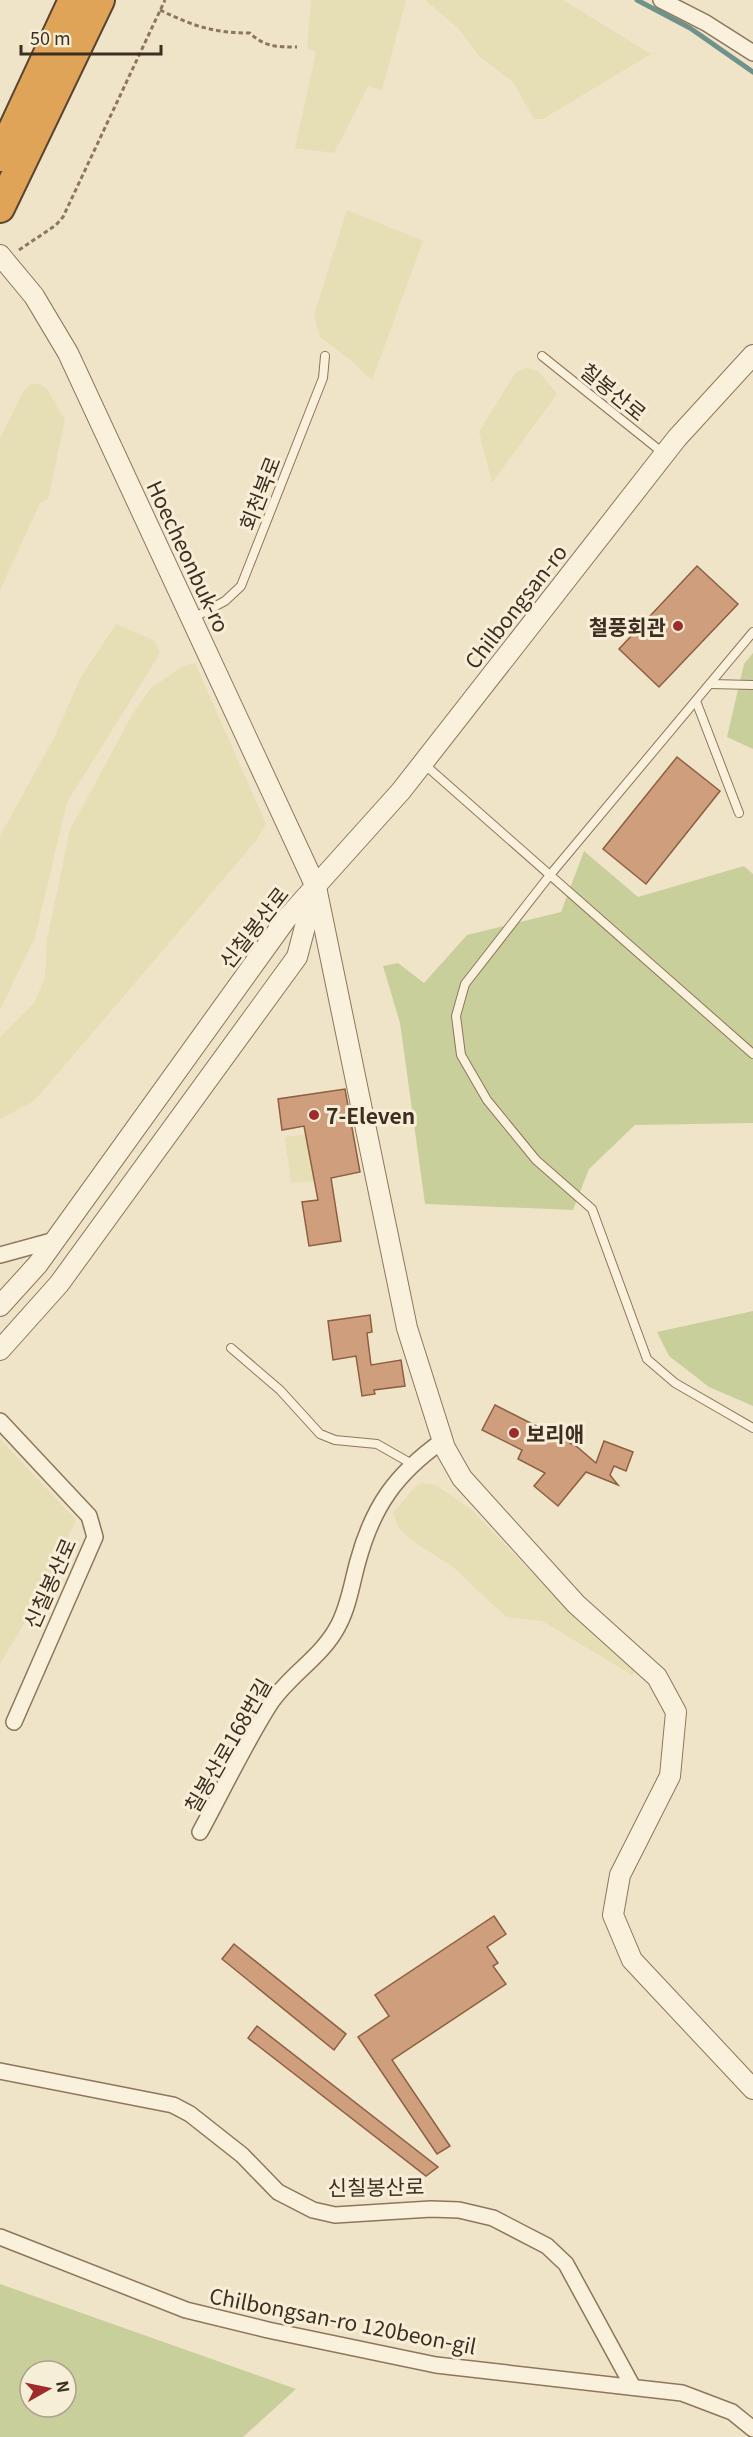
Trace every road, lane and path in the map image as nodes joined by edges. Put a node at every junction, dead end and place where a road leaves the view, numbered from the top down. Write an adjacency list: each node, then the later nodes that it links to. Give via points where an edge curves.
1 (73, 0): 8 (highway)
2 (100, 0): 9 (highway)
3 (165, 0): 5 (path)
4 (660, 0): 7 (street)
5 (160, 10): 6 (path, via 193,27 250,33 272,46); 10 (path, via 63,217)
6 (297, 47)
7 (753, 53)
8 (0, 157)
9 (3, 203)
10 (2, 257): 15 (street, Hoecheonbuk-ro, via 34,296 68,353)
11 (753, 355): 14 (street, Chilbongsan-ro)
12 (325, 356): 15 (lane, 회천북로, via 323,378 241,586 225,601)
13 (542, 356): 14 (lane, 칠봉산로)
14 (664, 454): 20 (street, Chilbongsan-ro)
15 (191, 618): 23 (street, Hoecheonbuk-ro)
16 (753, 632): 17 (lane)
17 (710, 684): 18 (lane); 19 (lane)
18 (753, 685)
19 (696, 701): 21 (lane); 22 (lane)
20 (423, 763): 22 (lane); 23 (street, Chilbongsan-ro)
21 (739, 813)
22 (550, 875): 24 (lane); 31 (lane, via 465,984 456,1016 460,1055 487,1100 536,1160 592,1209 647,1359 675,1383)
23 (316, 887): 25 (street, 신칠봉산로, via 287,918); 29 (street, 신칠봉산로, via 297,957 59,1284); 32 (street, Hoecheonbuk-ro, via 407,1328)
24 (753, 1054)
25 (56, 1240): 26 (street); 27 (street, 신칠봉산로)
26 (0, 1255)
27 (0, 1306)
28 (231, 1348): 33 (lane, via 280,1390 320,1434 335,1440 368,1441)
29 (0, 1350)
30 (0, 1421): 34 (street, 신칠봉산로, via 89,1516 95,1537)
31 (753, 1428)
32 (442, 1441): 33 (street, 칠봉산로168번길); 37 (street, Hoecheonbuk-ro, via 462,1478 576,1604 657,1677 676,1712 670,1776 620,1875 613,1915 632,1960)
33 (412, 1464): 35 (street, 칠봉산로168번길, via 392,1486 376,1513 362,1545 338,1626 270,1704)
34 (14, 1722)
35 (200, 1832)
36 (0, 2071): 39 (street, 신칠봉산로, via 173,2105 242,2155 278,2192 313,2210 335,2215 449,2210 502,2222 547,2246 566,2264)
37 (753, 2089)
38 (0, 2237): 39 (street, Chilbongsan-ro 120beon-gil, via 186,2310 268,2330 436,2365)
39 (633, 2387): 40 (street, Chilbongsan-ro 120beon-gil, via 682,2393 732,2412)
40 (753, 2429)

